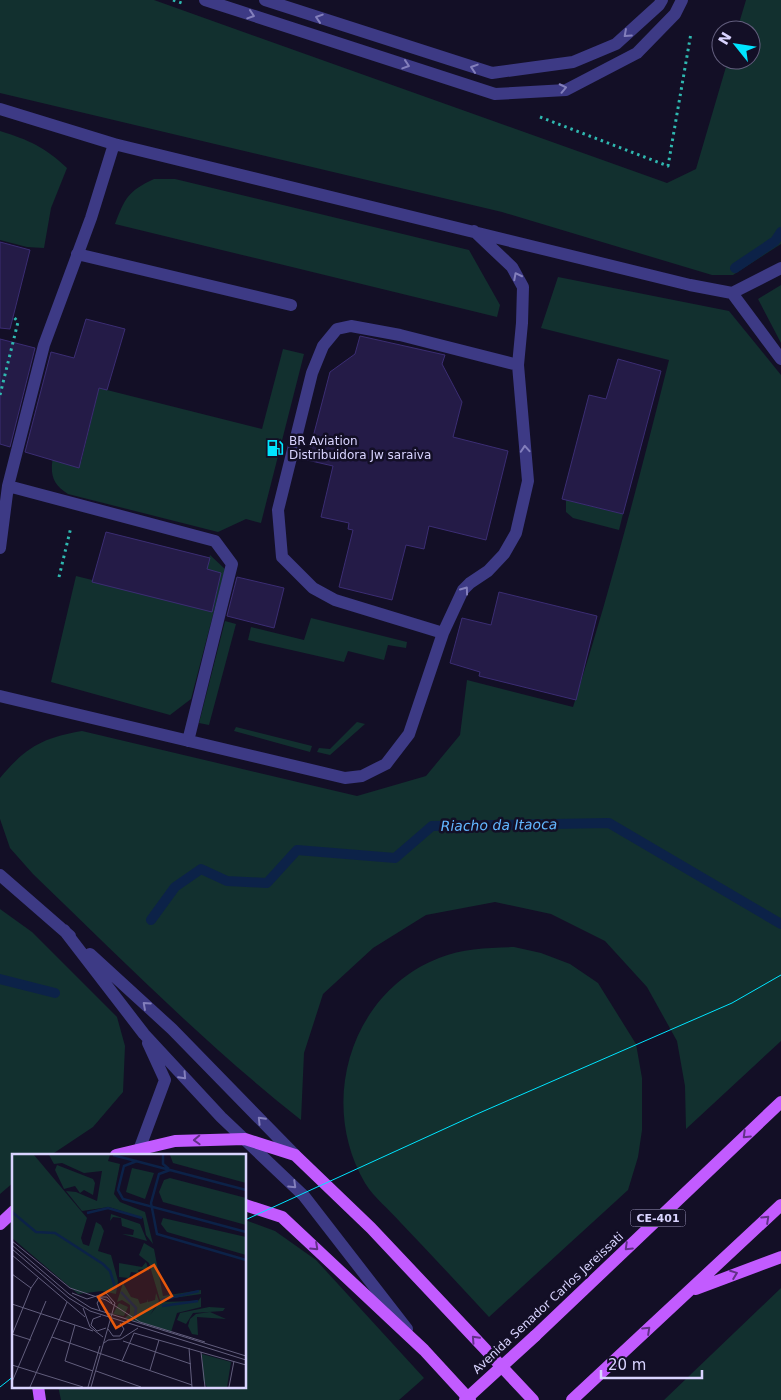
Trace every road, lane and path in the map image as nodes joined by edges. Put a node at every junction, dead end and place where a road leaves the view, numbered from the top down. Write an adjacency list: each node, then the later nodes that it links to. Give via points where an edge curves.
1 (205, 0): 4 (lane, one-way to 4, via 496,94 566,90 574,86 637,53 676,14)
2 (265, 0): 3 (lane, one-way to 2, via 616,44 573,62 492,73)
3 (662, 0)
4 (682, 0)
5 (692, 24): 7 (path, via 668,166)
6 (0, 109): 8 (lane)
7 (539, 117)
8 (114, 144): 9 (lane); 10 (lane)
9 (474, 231): 12 (lane); 16 (lane, one-way to 9, via 522,287 512,268)
10 (77, 254): 13 (lane); 18 (lane, via 44,345)
11 (781, 268): 12 (lane)
12 (732, 293): 15 (lane)
13 (291, 305)
14 (13, 316): 17 (path, via 18,322)
15 (781, 360)
16 (518, 365): 22 (lane, one-way to 16, via 463,590 504,554 516,533 528,481); 22 (lane, via 351,326 337,329 323,346 312,373 278,510 282,557 314,588 335,600)
17 (0, 395)
18 (8, 486): 20 (lane); 24 (lane, via 215,541 232,564)
19 (73, 519): 21 (path)
20 (0, 548)
21 (59, 578)
22 (443, 633): 24 (lane, via 409,734 386,764 362,776 345,778)
23 (0, 696): 24 (lane)
24 (188, 740)
25 (0, 875): 26 (lane)
26 (64, 930): 27 (lane); 32 (lane, one-way to 26, via 172,1029)
27 (144, 1034): 29 (lane, one-way to 29, via 221,1118); 30 (lane, via 165,1080)
28 (781, 1102): 40 (main road, Avenida Senador Carlos Jereissati / CE-401, one-way to 40, bridge)
29 (245, 1139): 30 (main road, one-way to 30, via 175,1141); 32 (main road); 39 (lane, one-way to 39, via 304,1196)
30 (139, 1150): 31 (main road)
31 (121, 1154)
32 (295, 1155): 42 (main road, one-way to 32, via 370,1228)
33 (246, 1205): 39 (main road, one-way to 39, via 282,1217)
34 (781, 1205): 38 (main road, one-way to 34)
35 (12, 1213): 36 (main road)
36 (0, 1224)
37 (781, 1257): 38 (main road, one-way to 37)
38 (688, 1292): 43 (main road, one-way to 38)
39 (424, 1350): 41 (main road)
40 (465, 1400)
41 (470, 1400)
42 (533, 1400)
43 (572, 1400)

